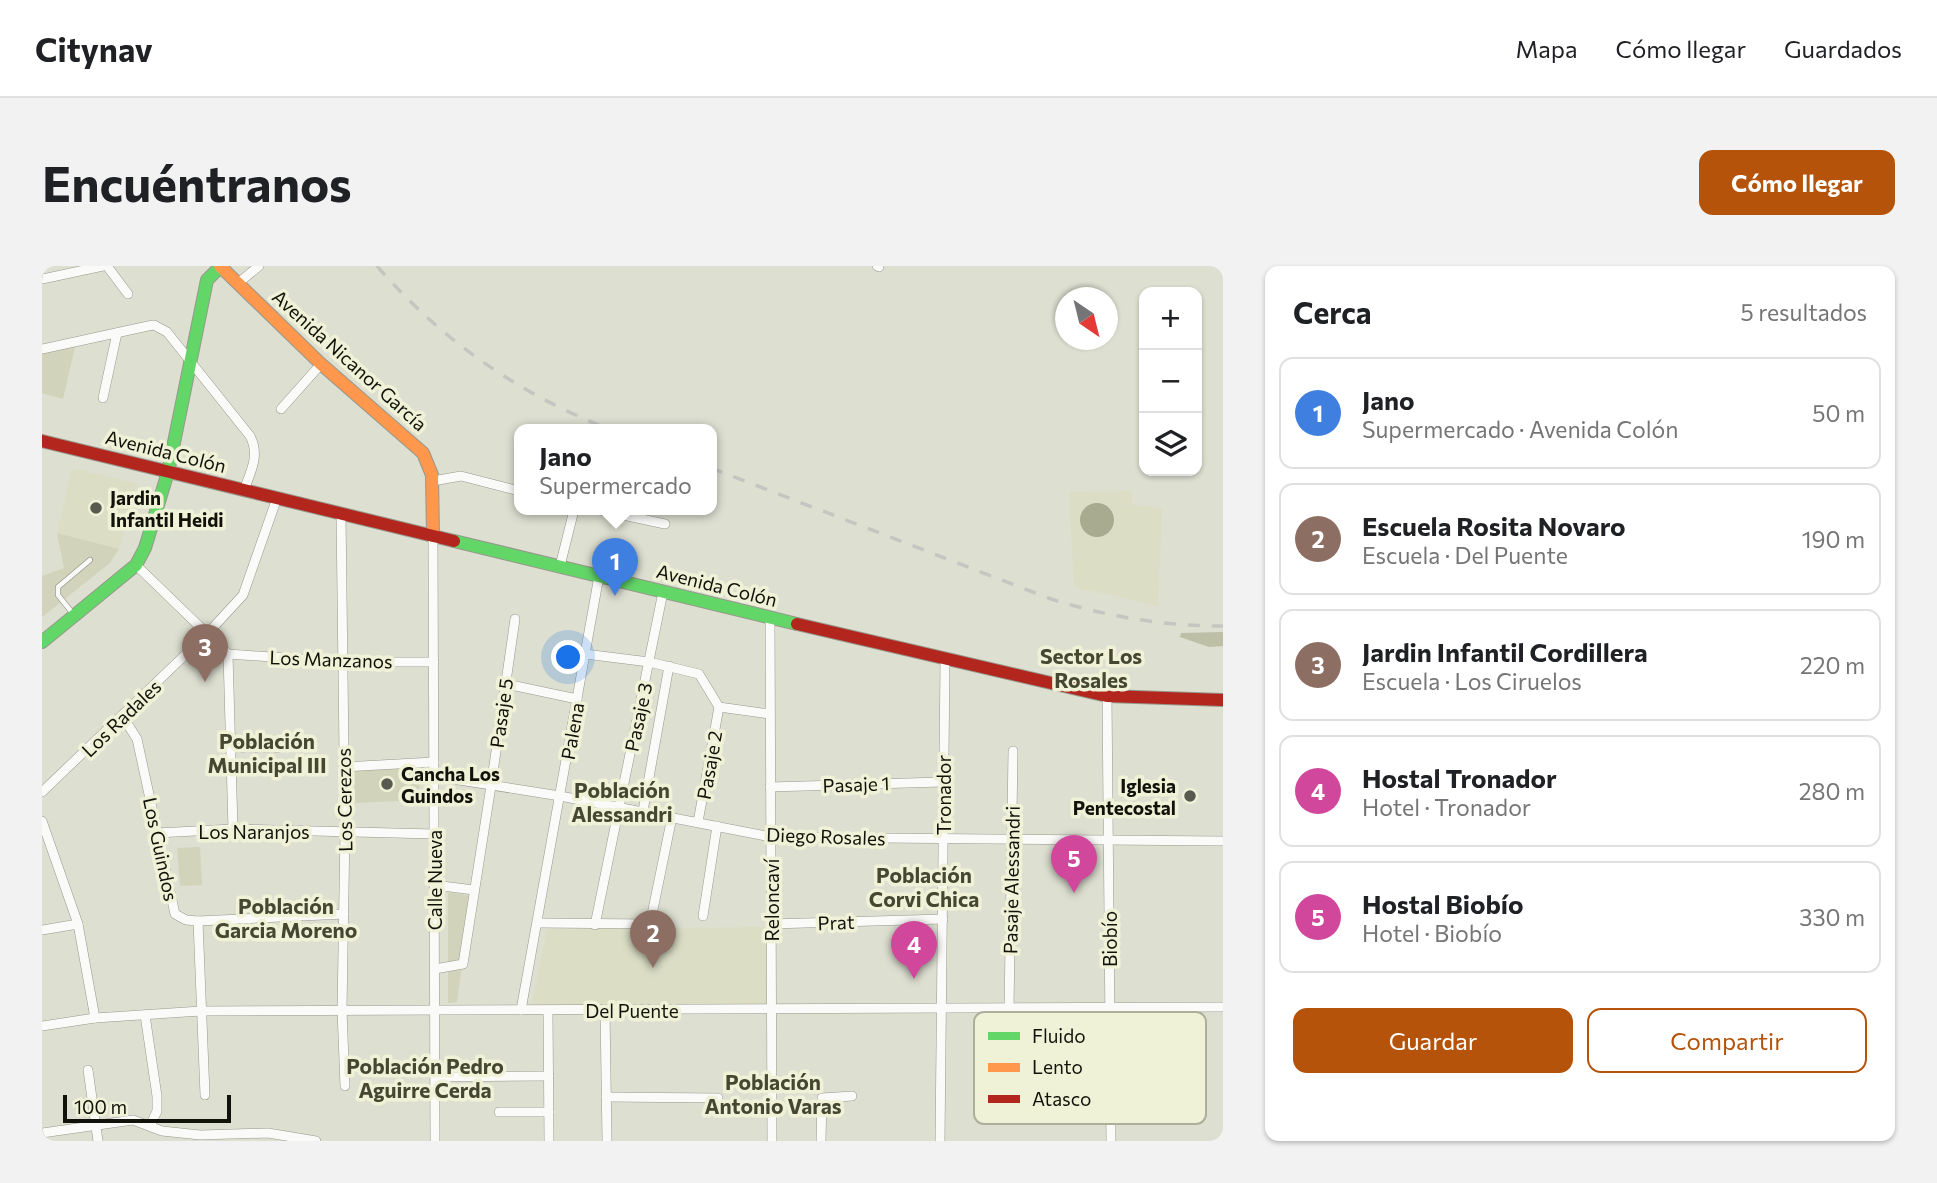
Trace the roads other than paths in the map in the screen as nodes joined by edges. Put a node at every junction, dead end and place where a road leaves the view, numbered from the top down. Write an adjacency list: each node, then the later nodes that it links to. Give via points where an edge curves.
1 (105, 266): 4 (street); 6 (street)
2 (220, 266): 5 (main road, Avenida Nicanor García); 9 (main road, via 207,281)
3 (259, 266): 5 (street)
4 (42, 279)
5 (237, 285): 10 (main road, Avenida Nicanor García)
6 (128, 294)
7 (117, 333): 8 (street); 9 (street, via 160,328); 11 (street)
8 (42, 349)
9 (189, 360): 14 (main road); 16 (street, via 254,444 256,455)
10 (321, 364): 12 (street); 15 (main road, Avenida Nicanor García, via 419,448)
11 (103, 398)
12 (281, 409)
13 (42, 441): 14 (main road, Avenida Colón)
14 (168, 472): 16 (main road, Avenida Colón); 25 (main road)
15 (433, 481): 17 (street, via 461,476); 23 (main road, Avenida Nicanor García)
16 (244, 490): 18 (main road, Avenida Colón)
17 (514, 490)
18 (277, 498): 19 (main road, Avenida Colón); 32 (street, Los Radales, via 243,595)
19 (341, 514): 23 (main road, Avenida Colón); 37 (street, Los Cerezos)
20 (573, 515): 26 (street)
21 (623, 515): 22 (street)
22 (665, 524)
23 (433, 536): 26 (main road, Avenida Colón); 38 (street, Calle Nueva)
24 (90, 560): 29 (lane, via 58,587 58,595)
25 (136, 565): 29 (main road); 32 (street)
26 (559, 566): 27 (main road, Avenida Colón)
27 (600, 576): 28 (main road, Avenida Colón); 35 (street, Palena)
28 (663, 592): 30 (main road, Avenida Colón); 39 (street, Pasaje 3)
29 (75, 615): 33 (main road)
30 (770, 617): 36 (main road, Avenida Colón); 46 (street, Reloncaví)
31 (515, 619): 41 (street, Pasaje 5)
32 (208, 633): 34 (street); 47 (street, Los Radales)
33 (42, 642)
34 (228, 654): 37 (street, Los Manzanos); 48 (street)
35 (585, 654): 39 (street); 43 (street, Palena)
36 (945, 660): 42 (main road, Avenida Colón); 54 (street, Tronador)
37 (343, 662): 38 (street, Los Manzanos); 52 (street, Los Cerezos)
38 (433, 662): 51 (street, Calle Nueva)
39 (649, 662): 40 (street); 59 (street, Pasaje 3)
40 (669, 666): 45 (street, via 699,674); 60 (street)
41 (506, 684): 43 (street); 55 (street, Pasaje 5)
42 (1107, 696): 44 (main road, Avenida Colón); 72 (street, Biobío)
43 (577, 699): 58 (street, Palena)
44 (1223, 700)
45 (719, 707): 46 (street); 63 (street, Pasaje 2)
46 (770, 714): 56 (street, Reloncaví)
47 (123, 717): 57 (street, Los Radales); 67 (street, Los Guindos, via 137,739)
48 (231, 748): 49 (street); 65 (street)
49 (278, 748)
50 (1013, 751): 71 (street, Pasaje Alessandri)
51 (434, 762): 52 (street); 53 (street, Calle Nueva)
52 (343, 766): 66 (street, Los Cerezos)
53 (434, 776): 55 (street, Diego Rosales); 68 (street, Calle Nueva)
54 (942, 782): 56 (street, Pasaje 1); 70 (street, Tronador)
55 (491, 786): 58 (street, Diego Rosales); 75 (street, Pasaje 5)
56 (770, 787): 69 (street, Reloncaví)
57 (42, 792)
58 (560, 796): 59 (street, Diego Rosales); 80 (street, Palena)
59 (619, 807): 60 (street, Diego Rosales); 83 (street, Pasaje 3)
60 (643, 811): 61 (street, Diego Rosales)
61 (672, 817): 63 (street, Diego Rosales); 83 (street, via 650,924)
62 (42, 821): 81 (street)
63 (698, 822): 64 (street, Diego Rosales)
64 (717, 826): 69 (street, Diego Rosales); 77 (street)
65 (233, 829): 66 (street, Los Naranjos); 67 (street, Los Naranjos)
66 (345, 831): 68 (street, Los Naranjos); 76 (street, Los Cerezos)
67 (157, 833): 79 (street, Los Guindos, via 175,914)
68 (434, 834): 74 (street, Calle Nueva)
69 (771, 838): 70 (street, Diego Rosales); 82 (street, Reloncaví)
70 (943, 839): 71 (street, Diego Rosales); 78 (street, Tronador)
71 (1012, 839): 72 (street, Diego Rosales); 90 (street, Pasaje Alessandri)
72 (1108, 840): 73 (street, Diego Rosales); 87 (street, Biobío)
73 (1223, 841)
74 (434, 885): 75 (street); 85 (street, Calle Nueva)
75 (474, 890): 85 (street, Pasaje 5, via 463,964)
76 (344, 914): 79 (street); 91 (street, Los Cerezos)
77 (703, 916)
78 (943, 919): 82 (street, Prat); 89 (street, Tronador)
79 (198, 921): 96 (street, Los Guindos)
80 (538, 923): 83 (street); 93 (street, Palena)
81 (78, 924): 84 (street); 99 (street)
82 (771, 924): 88 (street, Reloncaví)
83 (595, 925)
84 (42, 930)
85 (435, 969): 92 (street, Calle Nueva)
86 (1223, 1007): 87 (street, Del Puente)
87 (1110, 1008): 90 (street, Del Puente); 97 (street, Biobío)
88 (772, 1009): 89 (street, Del Puente); 95 (street, Del Puente); 119 (street, Reloncaví)
89 (942, 1009): 90 (street, Del Puente); 121 (street, Tronador)
90 (1009, 1009)
91 (342, 1010): 92 (street, Del Puente); 96 (street, Del Puente); 104 (street, Los Cerezos)
92 (435, 1010): 93 (street, Del Puente); 103 (street, Calle Nueva)
93 (521, 1010): 94 (street, Del Puente)
94 (548, 1010): 95 (street, Del Puente); 102 (street)
95 (605, 1010): 107 (street)
96 (201, 1011): 98 (street, Del Puente); 105 (street, Los Guindos)
97 (1110, 1012)
98 (145, 1015): 99 (street, Del Puente); 112 (street, via 157,1096)
99 (95, 1018): 100 (street, Del Puente)
100 (42, 1026)
101 (88, 1070): 111 (street)
102 (549, 1076): 103 (street); 110 (street)
103 (435, 1077): 116 (street, Calle Nueva)
104 (345, 1086)
105 (205, 1095)
106 (852, 1096): 120 (street, via 822,1098)
107 (606, 1097): 108 (street); 118 (street)
108 (718, 1098)
109 (499, 1112): 110 (street)
110 (549, 1112): 117 (street)
111 (96, 1126): 112 (street, via 133,1120); 113 (street); 114 (street)
112 (150, 1126): 115 (street, via 200,1135 268,1133)
113 (42, 1133)
114 (98, 1141)
115 (316, 1141)
116 (435, 1141)
117 (550, 1141)
118 (607, 1141)
119 (772, 1141)
120 (821, 1141)
121 (940, 1141)

